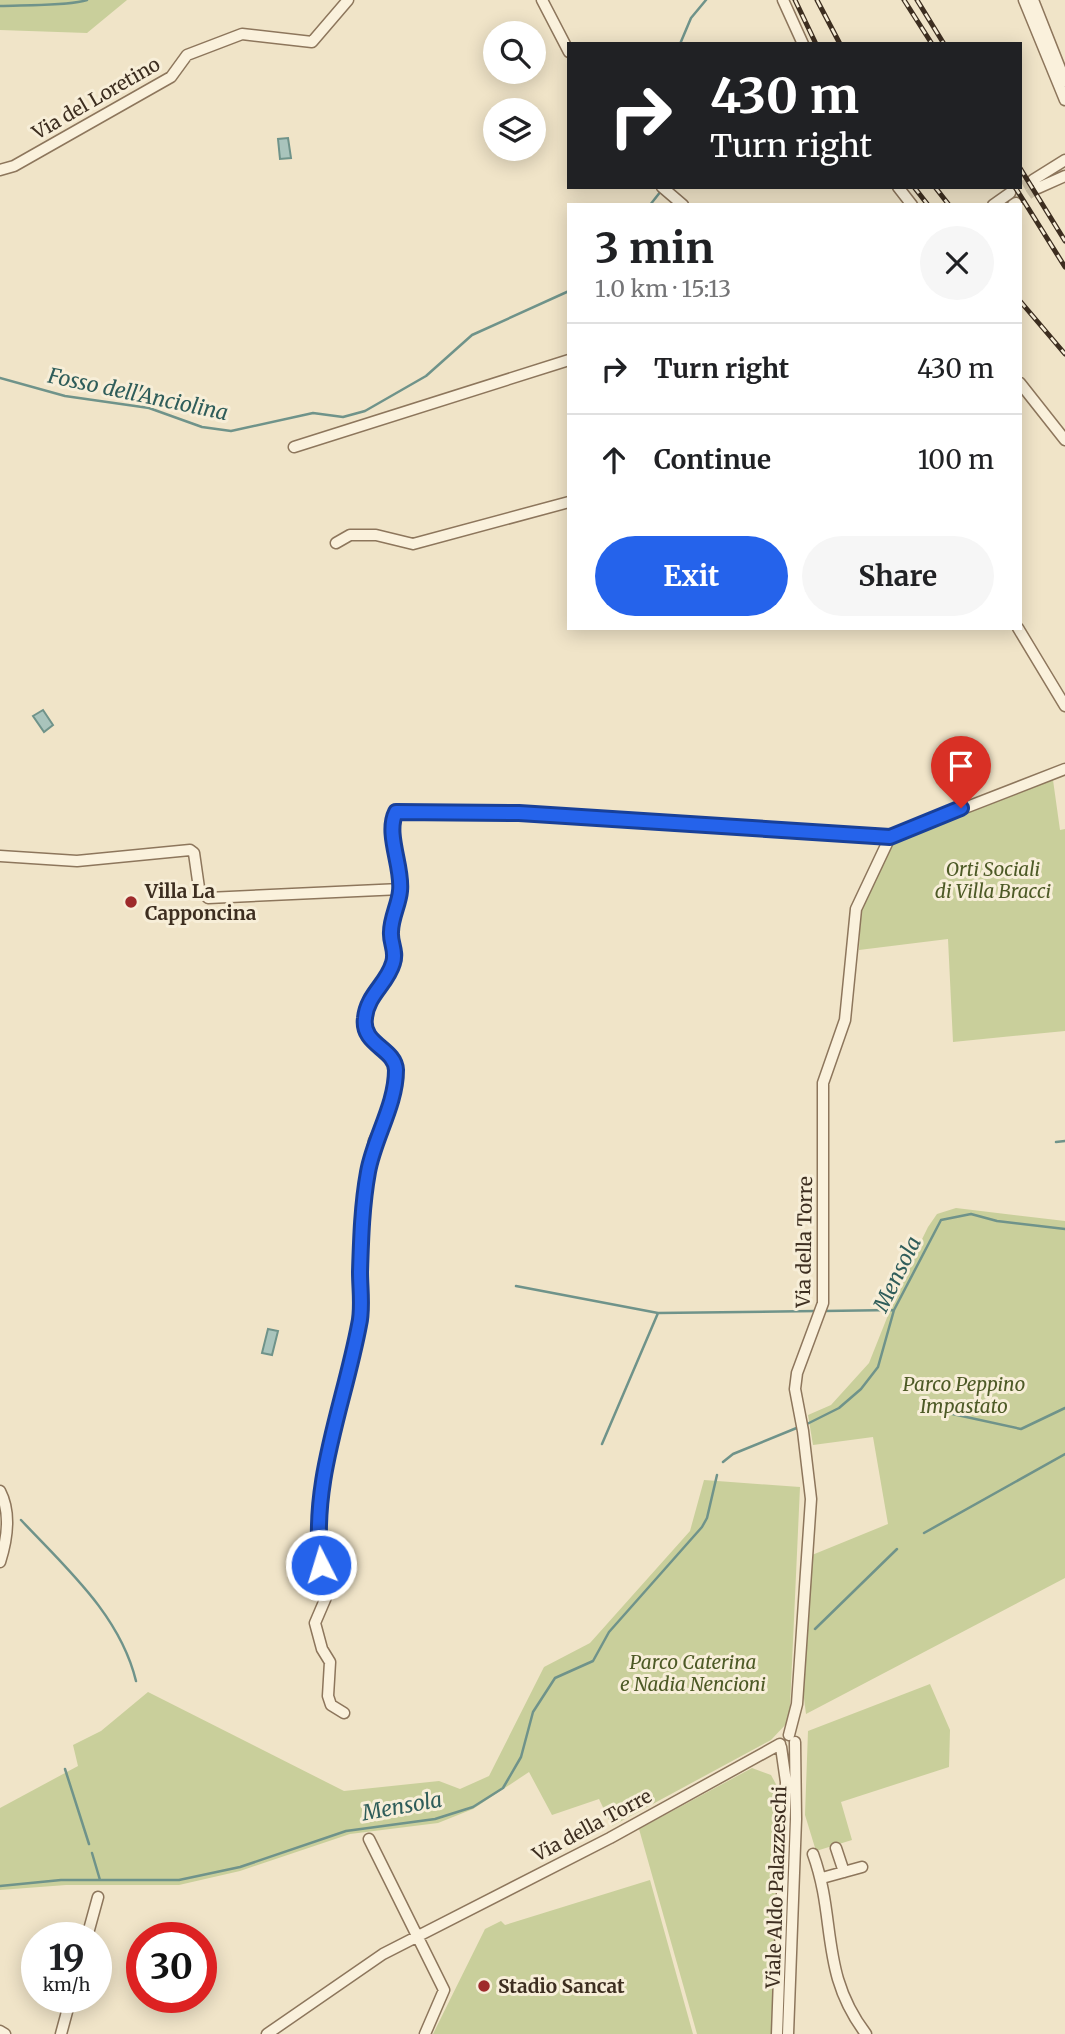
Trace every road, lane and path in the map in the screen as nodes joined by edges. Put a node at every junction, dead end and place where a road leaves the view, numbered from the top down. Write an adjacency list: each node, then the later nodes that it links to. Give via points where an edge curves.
1 (348, 0): 11 (street, Via del Loretino, via 313,42 242,34 187,55 172,77)
2 (541, 0): 7 (street)
3 (783, 0): 6 (street)
4 (1024, 0): 9 (street)
5 (1033, 0): 8 (street)
6 (802, 42)
7 (567, 48)
8 (1065, 81)
9 (1065, 100)
10 (1065, 160): 12 (street, via 1036,184)
11 (0, 170)
12 (1065, 176)
13 (664, 189): 15 (street)
14 (900, 189): 16 (street)
15 (681, 203)
16 (910, 203)
17 (567, 361): 20 (street)
18 (1022, 386): 19 (street)
19 (1065, 440)
20 (294, 447)
21 (567, 503): 22 (street, via 413,544 376,535 350,535)
22 (336, 543)
23 (1019, 630): 24 (street)
24 (1065, 706)
25 (1065, 769): 26 (street)
26 (890, 837): 28 (street, via 519,813 396,812); 32 (street, Via della Torre, via 856,909 845,1020 823,1083 823,1303 796,1381 811,1499)
27 (0, 856): 28 (street, via 77,861 190,850 199,888 208,898)
28 (401, 889): 31 (street, via 390,933 394,961 389,975 374,991 365,1018 370,1040 393,1060 396,1071 368,1171 360,1322 323,1474 318,1538 321,1565 333,1580 315,1623 330,1662 328,1696 331,1705)
29 (0, 1491): 30 (street, via 6,1512)
30 (0, 1562)
31 (344, 1713)
32 (792, 1739): 33 (street, via 790,1750); 50 (street, Viale Aldo Palazzeschi, via 797,1749)
33 (780, 1745): 42 (street, Via della Torre); 49 (street, Viale Aldo Palazzeschi, via 786,1782)
34 (369, 1839): 42 (street)
35 (836, 1848): 38 (street)
36 (813, 1854): 39 (street)
37 (862, 1867): 38 (street)
38 (844, 1872): 39 (street)
39 (822, 1878): 51 (street, via 833,1968 845,2004)
40 (98, 1897): 41 (street)
41 (92, 1922)
42 (420, 1938): 47 (street, Via della Torre, via 360,1969); 48 (street, via 443,1990)
43 (67, 2013): 46 (street)
44 (0, 2031): 45 (street)
45 (5, 2034)
46 (61, 2034)
47 (267, 2034)
48 (425, 2034)
49 (777, 2034)
50 (788, 2034)
51 (866, 2034)

